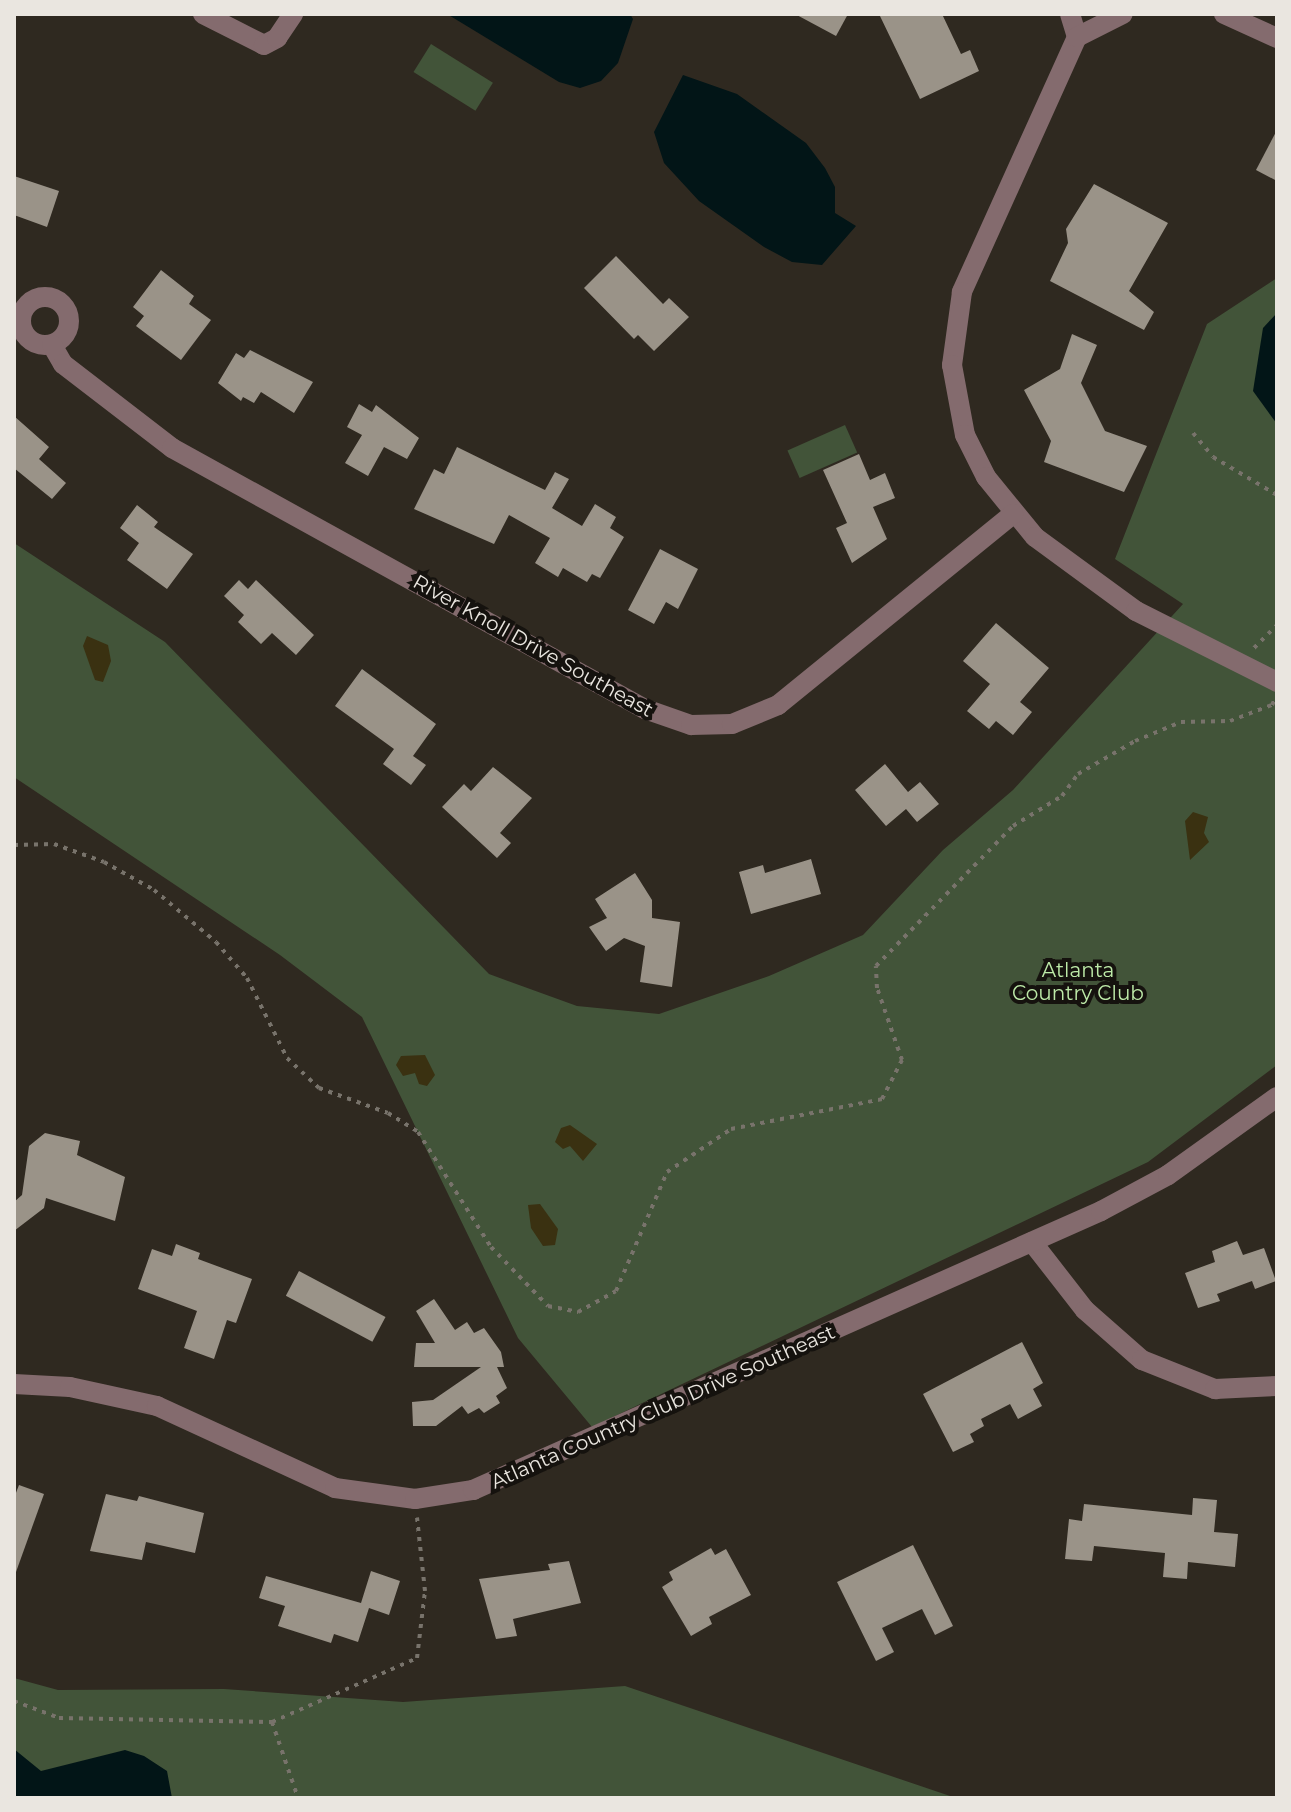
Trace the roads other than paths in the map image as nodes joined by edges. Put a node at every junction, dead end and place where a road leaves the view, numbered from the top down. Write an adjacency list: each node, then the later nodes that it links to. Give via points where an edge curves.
1 (203, 14): 2 (street, via 264,45 277,38)
2 (293, 14)
3 (1070, 14): 6 (street)
4 (1123, 14): 6 (street)
5 (1224, 14): 7 (street)
6 (1077, 37): 9 (street, via 971,266 952,339 965,435)
7 (1277, 38)
8 (52, 345): 9 (street, River Knoll Drive Southeast, via 63,364 172,448 645,709 691,725 732,724 778,705)
9 (1013, 514): 10 (street, via 1035,537 1136,611)
10 (1277, 682)
11 (1277, 1097): 12 (street, Atlanta Country Club Drive Southeast, via 1168,1175)
12 (1032, 1242): 13 (street, Atlanta Country Club Drive Southeast, via 492,1484 415,1499 335,1488 181,1414 131,1398); 14 (street, via 1085,1310 1142,1360 1215,1389)
13 (14, 1384)
14 (1277, 1386)

